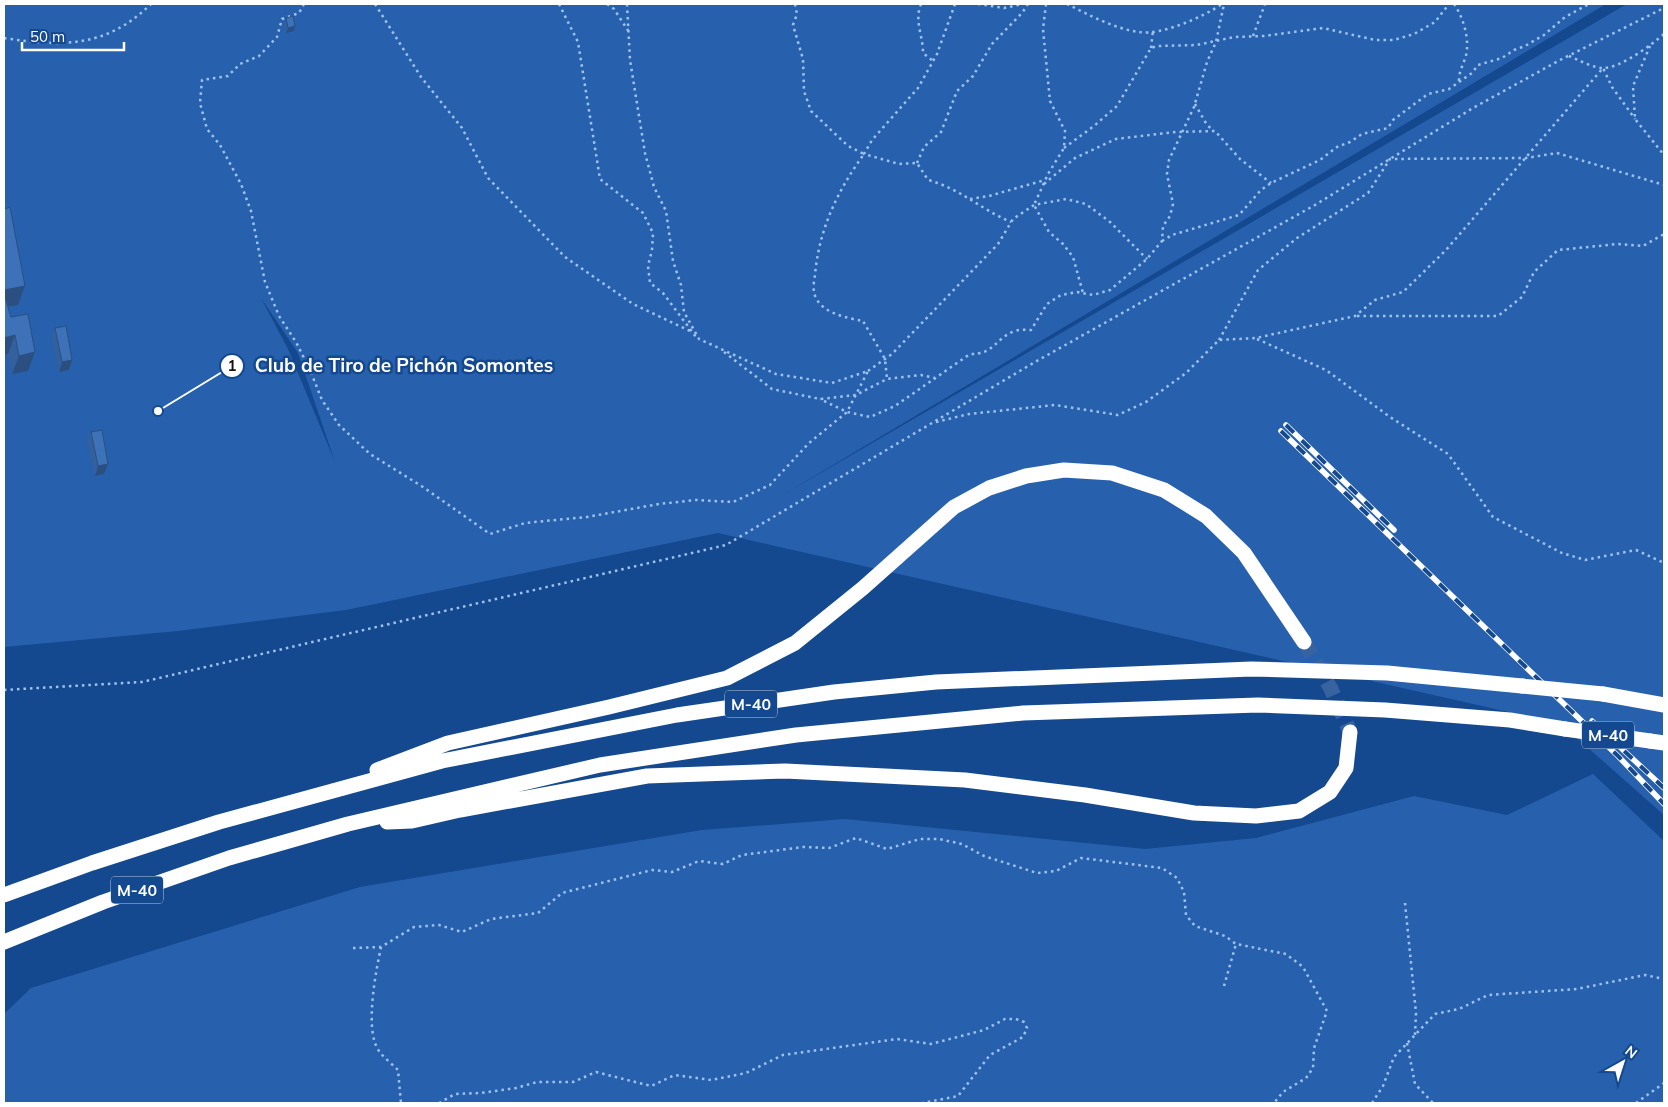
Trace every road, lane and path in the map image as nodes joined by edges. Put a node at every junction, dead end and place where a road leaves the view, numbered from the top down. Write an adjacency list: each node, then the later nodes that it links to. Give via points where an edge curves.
1 (151, 4): 25 (path, via 134,20 99,39 42,44)
2 (304, 4): 66 (path, via 299,13 282,19 277,37 259,56 240,64 228,76 202,80 200,103 207,129 228,159 251,211 265,282 279,316 296,342 322,400 339,425 370,454 490,534 525,523 587,517 658,504 696,500 733,502 770,485 809,442)
3 (375, 4): 55 (path, via 421,77 462,128 488,178 565,257 634,304)
4 (559, 4): 55 (path, via 578,42 600,179 643,214 653,233 648,266 650,283 674,306)
5 (607, 4): 22 (path, via 614,8)
6 (627, 4): 22 (path)
7 (795, 4): 38 (path, via 797,14 793,25 803,59 804,92 811,112 848,146)
8 (922, 4): 30 (path, via 917,14 920,40 923,53)
9 (955, 4): 30 (path)
10 (978, 4): 11 (path, via 1004,8)
11 (1023, 4)
12 (1028, 4): 42 (path, via 992,44 973,76 956,91 941,132 924,147)
13 (1046, 4): 37 (path, via 1043,29 1050,101 1065,131)
14 (1067, 4): 21 (path, via 1140,33)
15 (1223, 4): 21 (path, via 1175,26); 26 (path)
16 (1265, 4): 24 (path)
17 (1449, 4): 24 (path, via 1435,22 1414,34 1394,40 1374,40 1323,28)
18 (1454, 4): 32 (path, via 1461,13 1467,48)
19 (1589, 4): 32 (path, via 1565,16 1544,35 1525,46 1478,66)
20 (1664, 8): 29 (path)
21 (1153, 30): 28 (path)
22 (629, 32): 57 (path, via 630,60 645,153 654,187 666,212 684,312)
23 (1664, 34): 27 (path)
24 (1253, 36): 26 (path)
25 (4, 38)
26 (1216, 42): 28 (path); 33 (path)
27 (1650, 46): 31 (path); 34 (path, via 1632,86)
28 (1151, 48): 37 (path, via 1117,106)
29 (1568, 56): 31 (path); 41 (path, via 1473,108)
30 (933, 60): 38 (path, via 913,95 872,140)
31 (1602, 68): 34 (path); 40 (path)
32 (1460, 82): 44 (path, via 1428,94 1393,120 1388,128 1362,134 1320,160)
33 (1195, 104): 35 (path); 36 (path)
34 (1636, 119): 39 (path)
35 (1184, 132): 36 (path); 45 (path, via 1116,139 1075,158); 51 (path, via 1169,160 1167,174 1172,204 1170,216 1163,226)
36 (1215, 132): 44 (path, via 1240,159)
37 (1064, 148): 43 (path)
38 (864, 154): 42 (path, via 899,164); 60 (path, via 833,204 816,261 814,290 816,299 827,310 863,321)
39 (1664, 155)
40 (1526, 158): 41 (path); 46 (path, via 1558,153); 54 (path, via 1446,250 1403,292 1375,300)
41 (1390, 159): 58 (path, via 1368,193 1297,238 1258,270); 67 (path)
42 (917, 163): 47 (path, via 928,180 950,186)
43 (1045, 180): 45 (path); 47 (path)
44 (1271, 182): 51 (path, via 1239,215 1172,234)
45 (1043, 185): 48 (path)
46 (1664, 185)
47 (970, 199): 49 (path)
48 (1034, 205): 49 (path); 52 (path, via 1066,200 1086,204 1110,222); 53 (path, via 1049,232 1072,257)
49 (1011, 222): 60 (path, via 998,244)
50 (1664, 234): 54 (path, via 1643,246 1618,244 1558,250 1534,272 1522,297 1498,316)
51 (1162, 241): 52 (path)
52 (1147, 259): 53 (path, via 1110,290)
53 (1083, 294): 62 (path, via 1061,295 1047,304 1031,330 1016,330 992,350 970,354)
54 (1356, 316): 56 (path)
55 (690, 331): 57 (path)
56 (1256, 338): 58 (path); 68 (path, via 1326,370 1448,454 1493,517 1570,556 1585,560 1636,550)
57 (699, 339): 59 (path)
58 (1219, 340): 67 (path, via 1170,385 1146,402 1118,415 1055,405 969,414)
59 (719, 348): 61 (path, via 776,374 832,383); 65 (path, via 772,389)
60 (885, 359): 61 (path); 63 (path)
61 (868, 370): 64 (path)
62 (935, 378): 63 (path, via 921,375); 66 (path, via 895,406 870,417)
63 (887, 379): 64 (path)
64 (856, 395): 65 (path); 66 (path)
65 (820, 399): 66 (path)
66 (847, 412)
67 (932, 423): 70 (path, via 726,545 142,682)
68 (1664, 563)
69 (1304, 642): 74 (highway, via 1244,553 1206,516 1164,490 1112,473 1054,471 989,488 954,507 795,643 727,678 448,743)
70 (4, 690)
71 (1664, 705): 74 (highway, M-40, bridge, via 1603,694 1387,673 1251,670 936,682 834,692 592,730 442,761)
72 (1350, 732): 75 (highway, via 1346,768 1330,792 1299,811 1256,816 1194,813 965,780 785,770 647,776 412,821)
73 (1657, 742): 75 (highway, M-40, bridge, via 1510,720 1385,710 1258,705 1023,713 796,735 600,765)
74 (296, 801): 76 (highway, M-40, via 219,822)
75 (348, 824): 78 (highway, M-40, via 202,867)
76 (4, 895)
77 (1404, 903): 84 (path, via 1416,1013)
78 (4, 942)
79 (1236, 944): 80 (path, via 1225,936 1195,926 1186,915 1184,892 1177,878 1162,868 1081,858 1056,871 1037,873 984,856 962,844 939,839 920,839 887,849 856,838 829,848 803,847 742,855 723,864 699,861 672,872 652,870 562,893 538,913 491,919 462,932 439,925 414,927); 83 (path); 90 (path, via 1286,954 1303,967 1327,1011 1314,1048 1313,1068 1306,1078 1283,1092)
80 (381, 947): 81 (path); 87 (path, via 372,1032 378,1050 398,1070)
81 (353, 948)
82 (1664, 979): 84 (path, via 1645,975 1577,989 1488,995 1459,1009 1435,1014)
83 (1224, 986)
84 (1415, 1035): 85 (path)
85 (1407, 1043): 91 (path, via 1394,1057 1383,1086); 92 (path, via 1415,1084)
86 (1664, 1083): 93 (path)
87 (401, 1103)
88 (439, 1103): 89 (path, via 455,1094 482,1093 537,1082 573,1082 596,1072 651,1086 675,1075 711,1080 746,1073 782,1055 897,1039 931,1044 984,1030 1005,1019 1024,1022 1027,1028 1023,1037 990,1055 958,1096)
89 (923, 1103)
90 (1274, 1103)
91 (1372, 1103)
92 (1433, 1103)
93 (1636, 1103)

